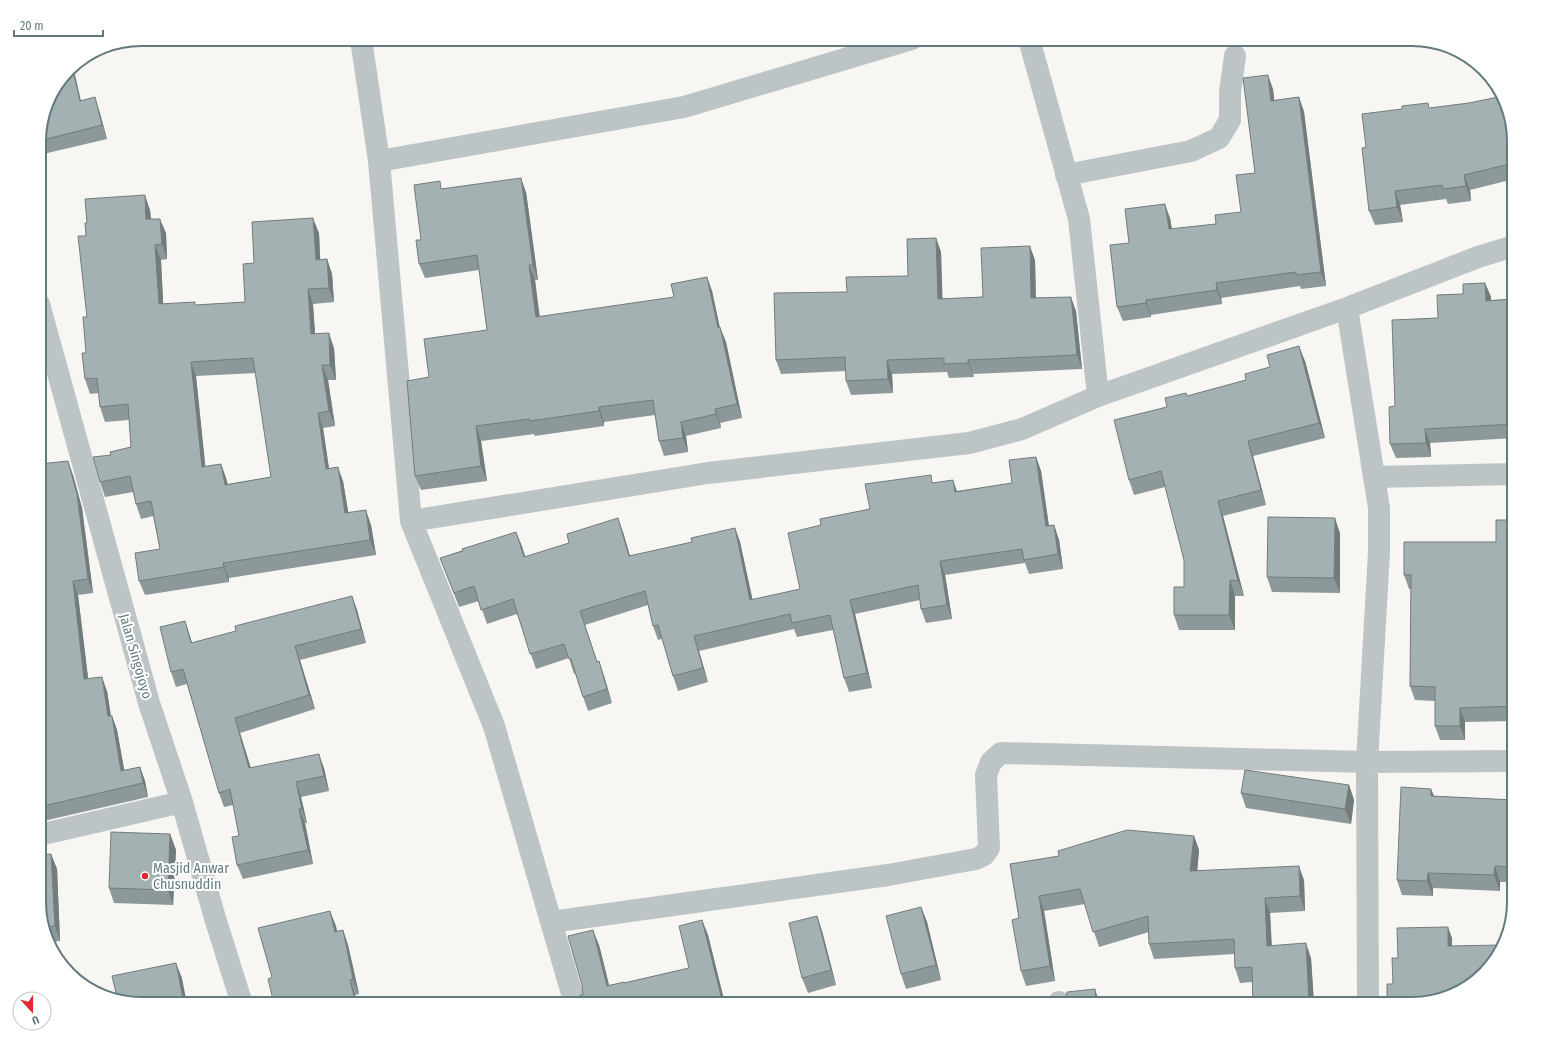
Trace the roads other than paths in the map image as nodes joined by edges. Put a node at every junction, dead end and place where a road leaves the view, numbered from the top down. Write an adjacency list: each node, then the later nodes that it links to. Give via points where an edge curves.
1 (362, 46): 5 (street)
2 (889, 46): 5 (street, via 684,107)
3 (1031, 46): 6 (street)
4 (1235, 56): 6 (street, via 1230,92 1230,120 1219,138 1191,151)
5 (379, 161): 13 (street)
6 (1066, 175): 10 (street, via 1079,219)
7 (1507, 248): 8 (street)
8 (1347, 308): 10 (street); 12 (street)
9 (46, 329): 16 (street, Jalan Singojoyo, via 149,703)
10 (1098, 396): 13 (street, via 1022,429 969,443 708,473)
11 (1507, 474): 12 (street)
12 (1374, 477): 15 (street, via 1379,508 1379,552)
13 (411, 521): 18 (street, via 494,726)
14 (1507, 761): 15 (street)
15 (1367, 762): 18 (street, via 1002,753 991,762 986,775 989,848 984,855 976,859 888,875); 21 (street)
16 (182, 802): 17 (street); 19 (street, Jalan Singojoyo)
17 (46, 833)
18 (551, 922): 20 (street)
19 (240, 997)
20 (573, 997)
21 (1368, 997)

